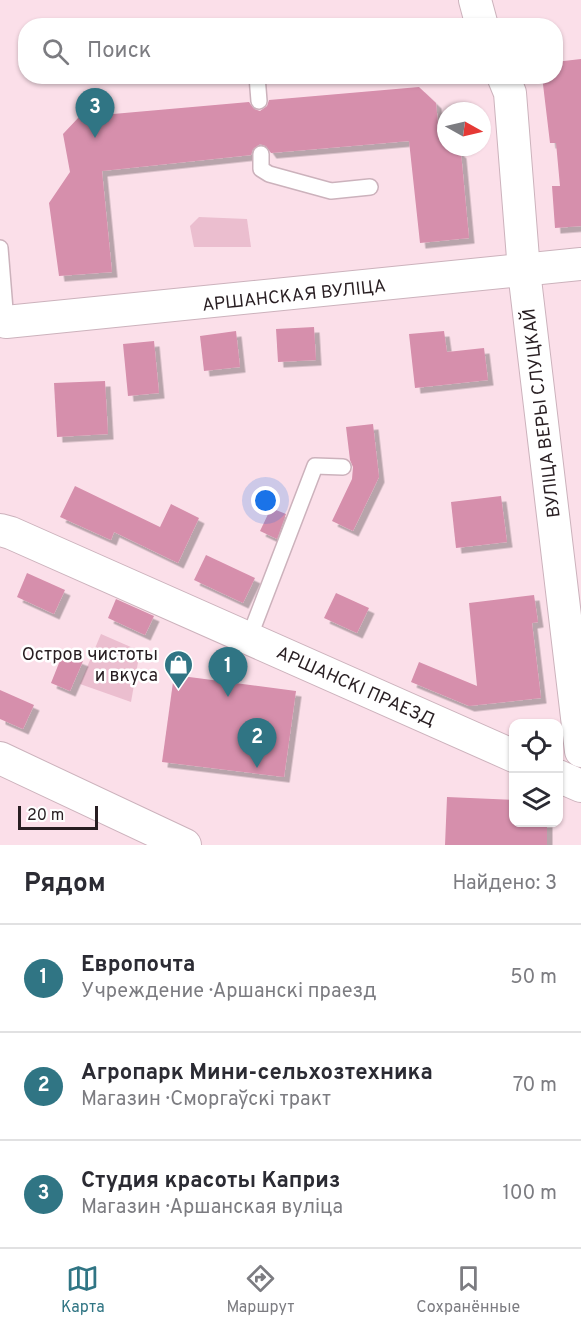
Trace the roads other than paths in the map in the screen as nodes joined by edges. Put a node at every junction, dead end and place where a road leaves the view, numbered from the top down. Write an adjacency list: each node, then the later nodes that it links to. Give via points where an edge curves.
1 (475, 0): 2 (street)
2 (480, 18)
3 (258, 84): 5 (lane)
4 (506, 84): 10 (street, ВУЛІЦА ВЕРЫ СЛУЦКАЙ)
5 (259, 101)
6 (261, 154): 7 (lane, via 261,169 269,174 331,191)
7 (370, 188)
8 (0, 248): 11 (lane)
9 (581, 264): 10 (street, АРШАНСКАЯ ВУЛІЦА)
10 (524, 271): 11 (street, АРШАНСКАЯ ВУЛІЦА); 14 (street, ВУЛІЦА ВЕРЫ СЛУЦКАЙ)
11 (6, 322)
12 (343, 467): 15 (lane, via 315,465)
13 (0, 530): 15 (street, АРШАНСКІ ПРАЕЗД)
14 (571, 589): 16 (street, ВУЛІЦА ВЕРЫ СЛУЦКАЙ)
15 (249, 638): 17 (street, АРШАНСКІ ПРАЕЗД)
16 (581, 751)
17 (509, 754)
18 (0, 758): 21 (street)
19 (563, 778): 20 (street)
20 (581, 786)
21 (185, 845)

